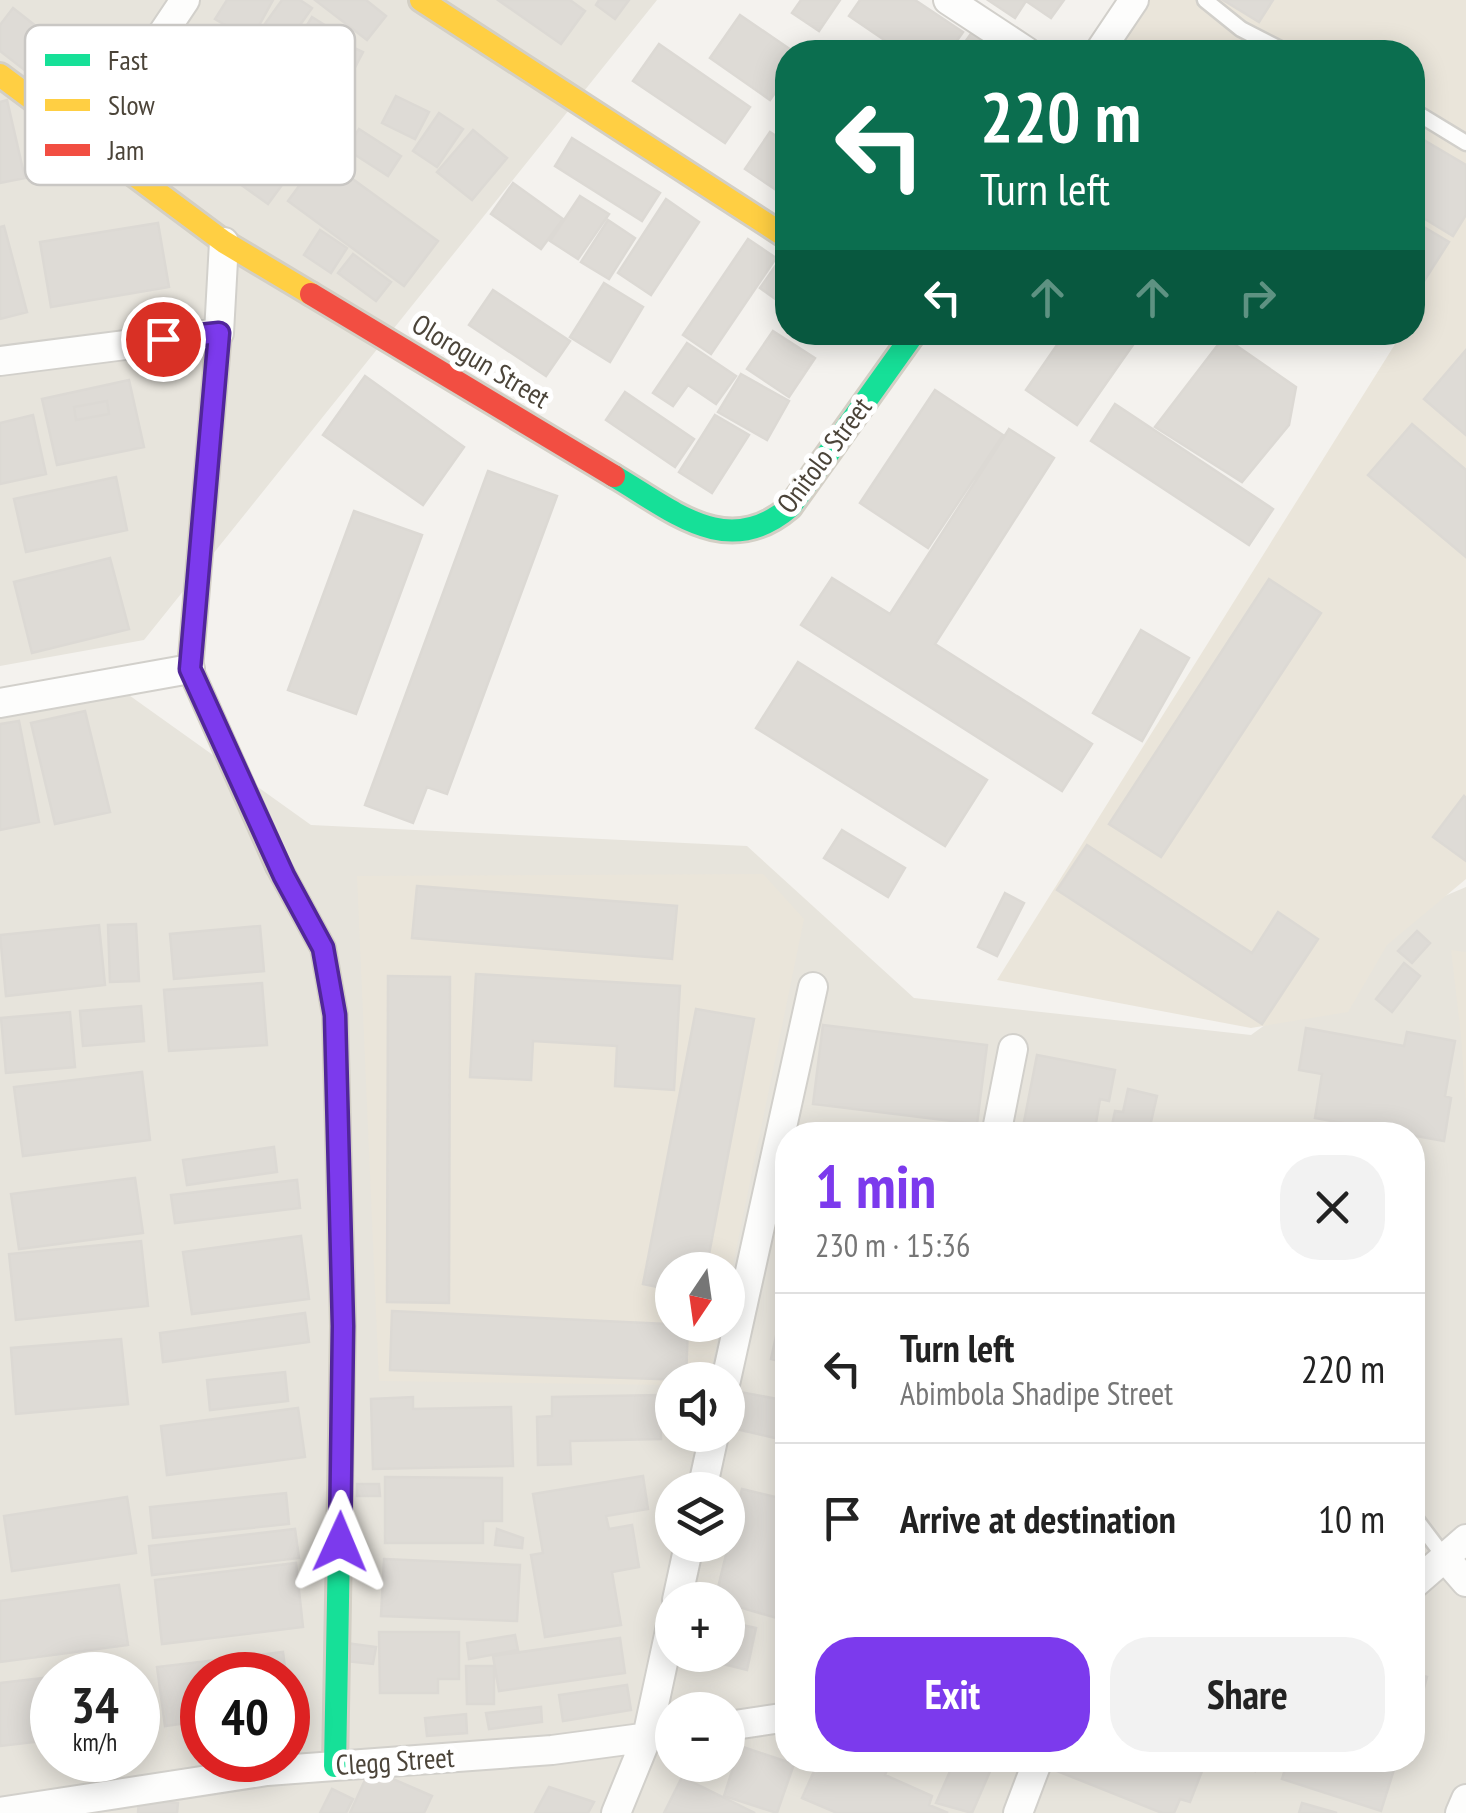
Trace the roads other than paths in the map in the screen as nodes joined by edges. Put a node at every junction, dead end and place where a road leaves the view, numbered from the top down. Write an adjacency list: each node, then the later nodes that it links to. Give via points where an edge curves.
1 (185, 0): 6 (street)
2 (422, 0): 15 (street)
3 (948, 0): 7 (street)
4 (1134, 0): 8 (street)
5 (1205, 0): 9 (lane)
6 (168, 25)
7 (1008, 40)
8 (1107, 40)
9 (1264, 40)
10 (0, 75): 11 (street, Olorogun Street)
11 (25, 93)
12 (1425, 118): 13 (lane)
13 (1466, 143)
14 (150, 185): 16 (street, Olorogun Street)
15 (775, 230)
16 (224, 242): 17 (street); 20 (street, Olorogun Street)
17 (219, 333): 19 (street); 21 (street)
18 (906, 345): 20 (street, Onitolo Street, via 790,507 768,525)
19 (0, 361)
20 (707, 531)
21 (190, 669): 22 (street); 37 (street, via 323,948 335,1015 343,1326)
22 (0, 703)
23 (813, 987): 25 (street)
24 (1013, 1049): 26 (street)
25 (783, 1122)
26 (999, 1122)
27 (775, 1159): 28 (street)
28 (730, 1362)
29 (1425, 1524): 30 (lane)
30 (1456, 1549): 31 (street); 32 (street)
31 (1425, 1575)
32 (1466, 1582)
33 (775, 1719): 34 (street)
34 (745, 1723)
35 (655, 1736): 37 (street, Clegg Street)
36 (655, 1744): 41 (street)
37 (335, 1766): 40 (street, Clegg Street)
38 (1033, 1772): 42 (street)
39 (1466, 1799): 43 (street)
40 (0, 1812)
41 (616, 1813)
42 (1018, 1813)
43 (1460, 1813)

